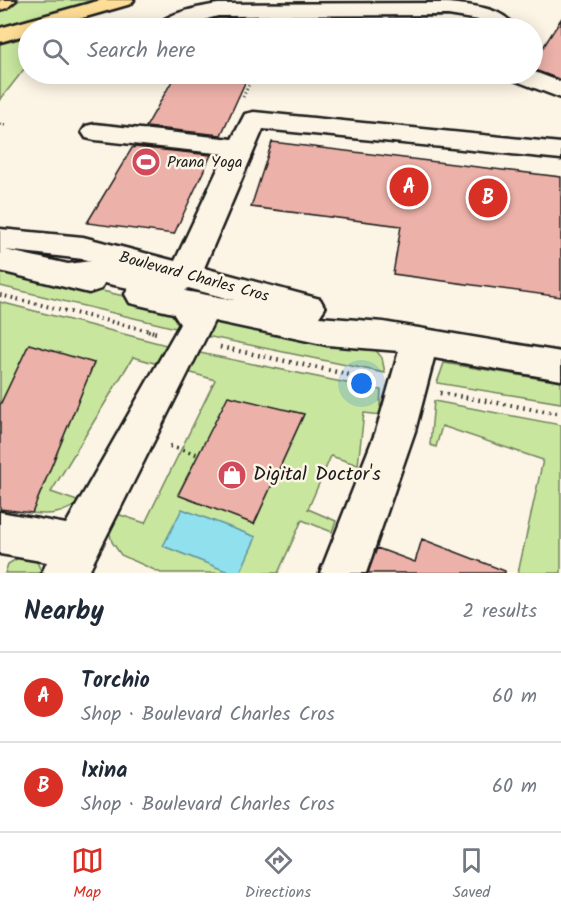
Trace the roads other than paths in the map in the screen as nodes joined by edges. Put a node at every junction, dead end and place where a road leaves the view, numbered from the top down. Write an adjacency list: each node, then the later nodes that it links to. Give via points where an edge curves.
1 (6, 0): 3 (highway)
2 (124, 0): 4 (highway)
3 (0, 4)
4 (60, 18)
5 (187, 18): 6 (street, via 218,10 448,9)
6 (491, 18)
7 (18, 30): 8 (highway)
8 (0, 35)
9 (543, 84): 10 (street)
10 (561, 91)
11 (95, 132): 12 (street)
12 (242, 148): 13 (street, via 254,120); 16 (street, via 197,249)
13 (561, 151)
14 (0, 239): 16 (street, Boulevard Charles Cros, via 83,248)
15 (0, 260): 16 (street, Boulevard Charles Cros, via 67,276)
16 (181, 313): 17 (street, Boulevard Charles Cros); 20 (street)
17 (400, 339): 18 (street, Boulevard Charles Cros); 21 (street, via 410,388)
18 (561, 366)
19 (0, 533): 20 (street)
20 (71, 560)
21 (343, 573)

